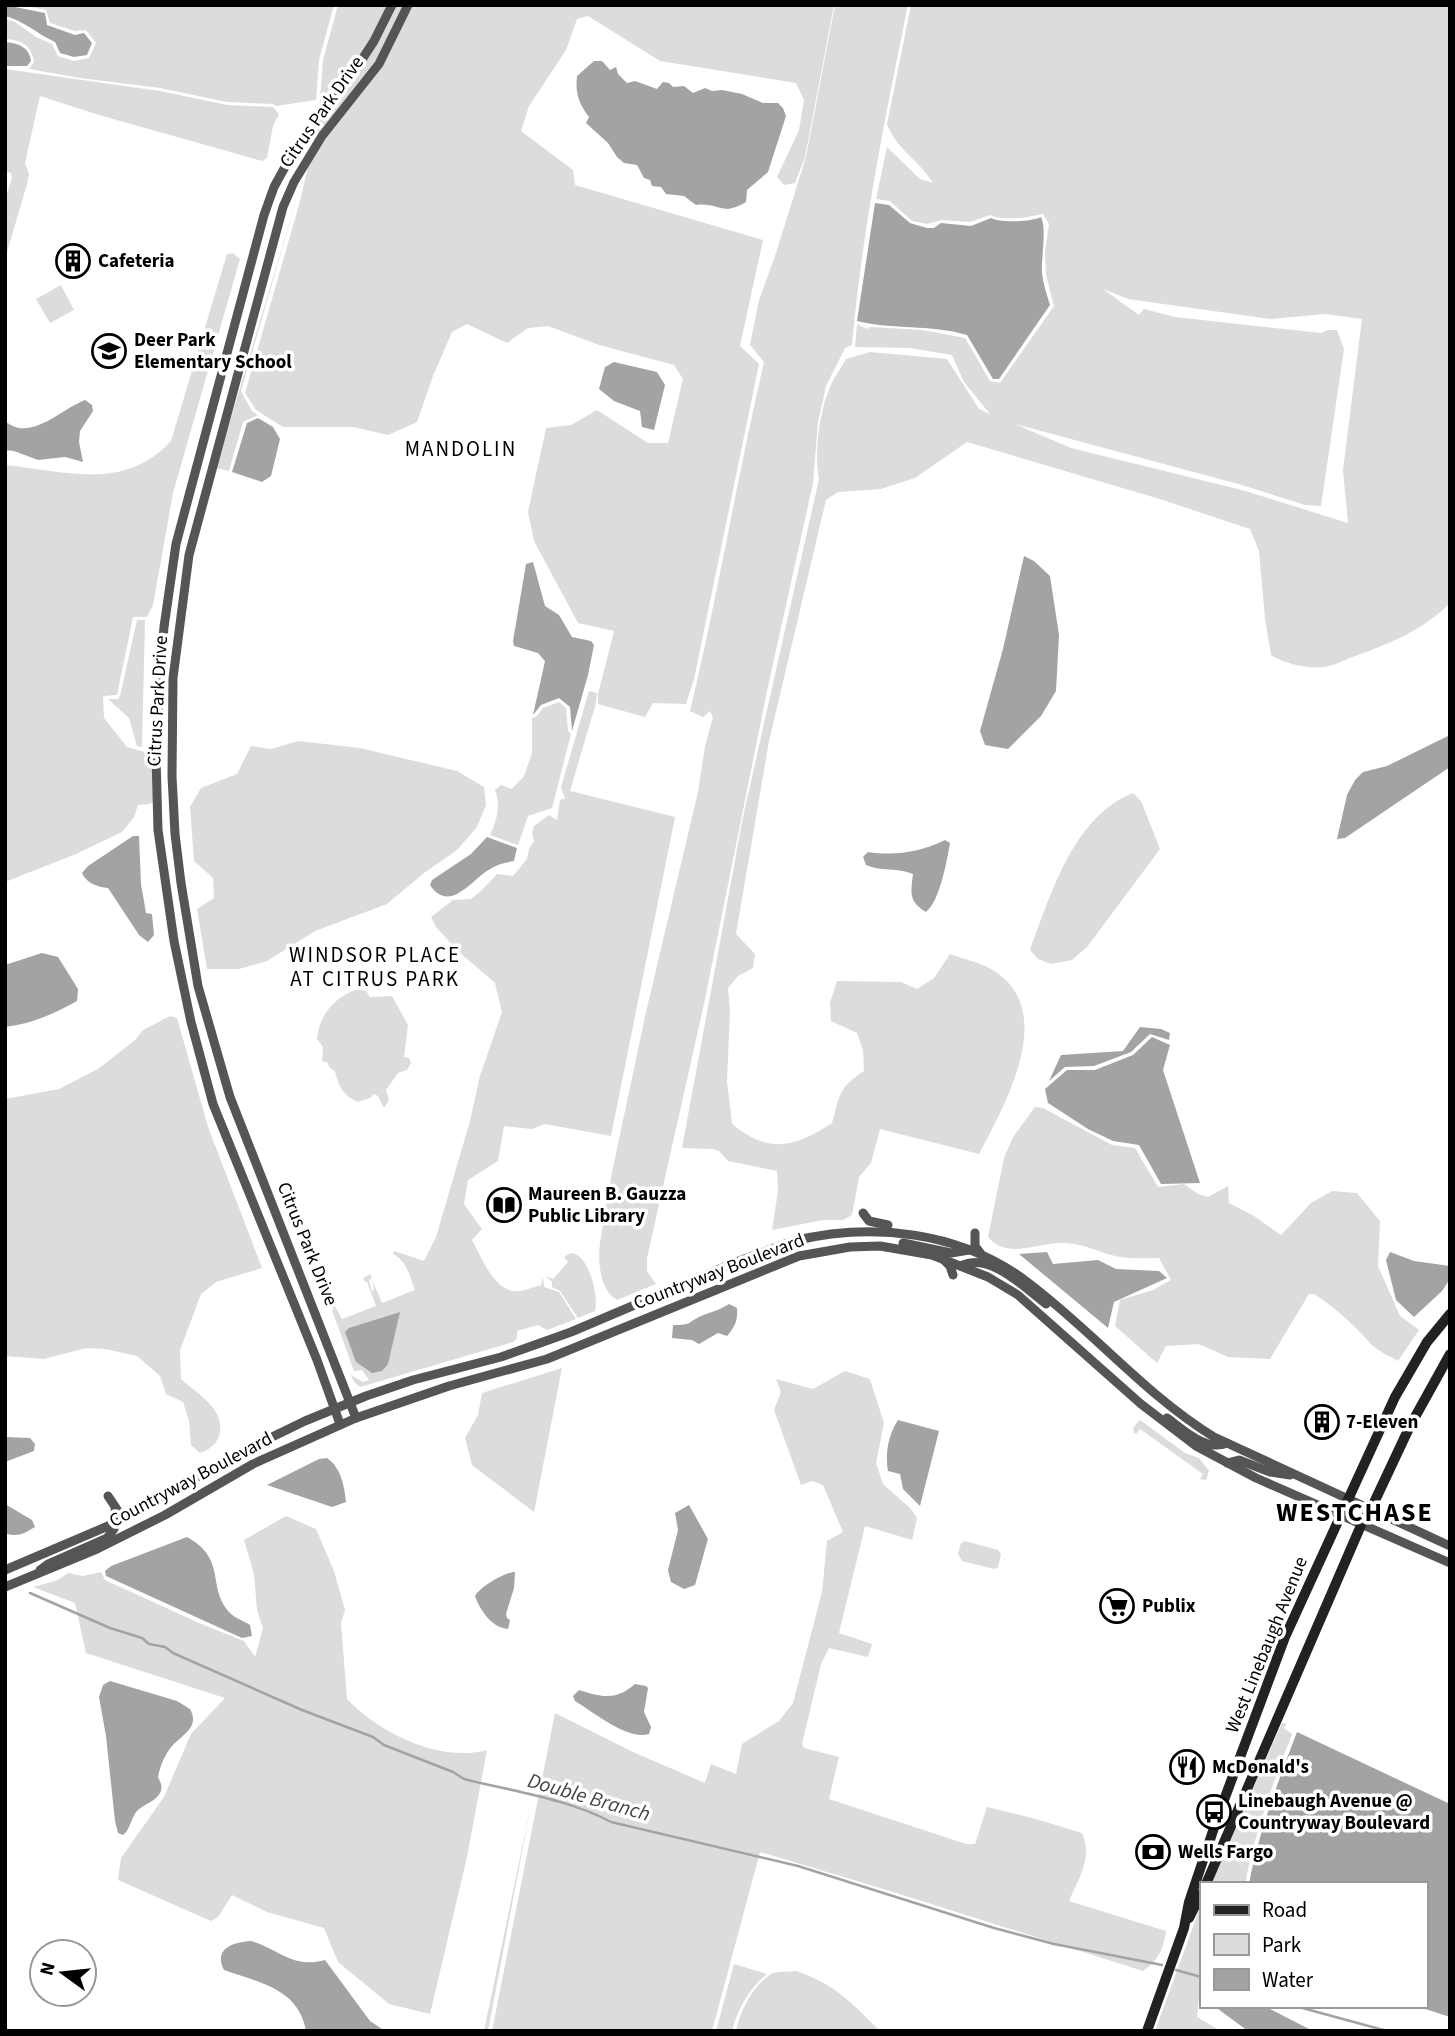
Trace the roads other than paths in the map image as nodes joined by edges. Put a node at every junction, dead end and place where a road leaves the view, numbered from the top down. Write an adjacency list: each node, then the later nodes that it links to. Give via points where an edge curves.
1 (392, 5): 24 (street, Citrus Park Drive, via 350,78 297,145 264,215 178,533 160,672 156,756 158,830 174,941 213,1104)
2 (408, 5): 22 (street, Citrus Park Drive, via 379,64 322,136 283,207 196,524 173,678 175,834 198,986 230,1097)
3 (863, 1213): 5 (street, via 874,1223 908,1228)
4 (975, 1233): 9 (street, via 975,1246)
5 (939, 1240): 7 (street, Countryway Boulevard); 10 (street, Countryway Boulevard, via 888,1231 835,1232 793,1241)
6 (850, 1247): 7 (street, via 883,1242 951,1253); 8 (street, Countryway Boulevard); 13 (street, Countryway Boulevard, via 799,1256)
7 (969, 1250): 9 (street, Countryway Boulevard)
8 (939, 1257): 11 (street, Countryway Boulevard); 12 (street)
9 (985, 1258): 16 (street, Countryway Boulevard, via 1025,1280)
10 (736, 1262): 13 (street); 15 (street, Countryway Boulevard)
11 (962, 1265): 16 (street, via 978,1262 989,1266); 23 (street, Countryway Boulevard, via 1018,1295)
12 (953, 1275)
13 (743, 1278): 17 (street, Countryway Boulevard)
14 (1450, 1314): 31 (main road, West Linebaugh Avenue, via 1405,1377)
15 (612, 1315): 17 (street); 18 (street, Countryway Boulevard)
16 (1073, 1322): 21 (street, Countryway Boulevard)
17 (618, 1331): 20 (street, Countryway Boulevard)
18 (532, 1346): 20 (street); 22 (street, Countryway Boulevard, via 413,1380)
19 (1450, 1354): 32 (main road, West Linebaugh Avenue)
20 (537, 1362): 25 (street, Countryway Boulevard)
21 (1160, 1399): 23 (street, via 1146,1399); 27 (street, Countryway Boulevard)
22 (349, 1404): 24 (street, Countryway Boulevard); 25 (street, Citrus Park Drive)
23 (1143, 1407): 27 (street, via 1209,1444); 28 (street, Countryway Boulevard)
24 (334, 1409): 26 (street, Citrus Park Drive); 34 (street, Countryway Boulevard, via 245,1450)
25 (356, 1418): 26 (street, Countryway Boulevard)
26 (340, 1424): 41 (street, Countryway Boulevard, via 253,1464 124,1536)
27 (1227, 1443): 29 (street, Countryway Boulevard)
28 (1227, 1463): 29 (street, via 1239,1460); 35 (street, Countryway Boulevard)
29 (1298, 1476): 31 (street, Countryway Boulevard)
30 (108, 1496): 33 (street)
31 (1347, 1498): 32 (street, Countryway Boulevard); 35 (main road, West Linebaugh Avenue)
32 (1371, 1509): 37 (main road, West Linebaugh Avenue); 38 (street, Countryway Boulevard)
33 (115, 1510): 34 (street); 36 (street)
34 (133, 1513): 36 (street, Countryway Boulevard)
35 (1340, 1515): 37 (street, Countryway Boulevard); 43 (main road, West Linebaugh Avenue, via 1285,1637)
36 (116, 1523): 40 (street, Countryway Boulevard); 41 (street, via 107,1538 48,1564)
37 (1362, 1523): 39 (street, Countryway Boulevard); 44 (main road, West Linebaugh Avenue)
38 (1450, 1546)
39 (1450, 1563)
40 (5, 1570)
41 (31, 1578): 42 (street, Countryway Boulevard)
42 (5, 1587)
43 (1248, 1738): 44 (main road); 47 (main road, West Linebaugh Avenue, via 1189,1902)
44 (1265, 1745): 45 (main road, West Linebaugh Avenue)
45 (1207, 1882)
46 (1200, 1896): 47 (main road, West Linebaugh Avenue)
47 (1184, 1928): 48 (main road, West Linebaugh Avenue)
48 (1147, 2031)

